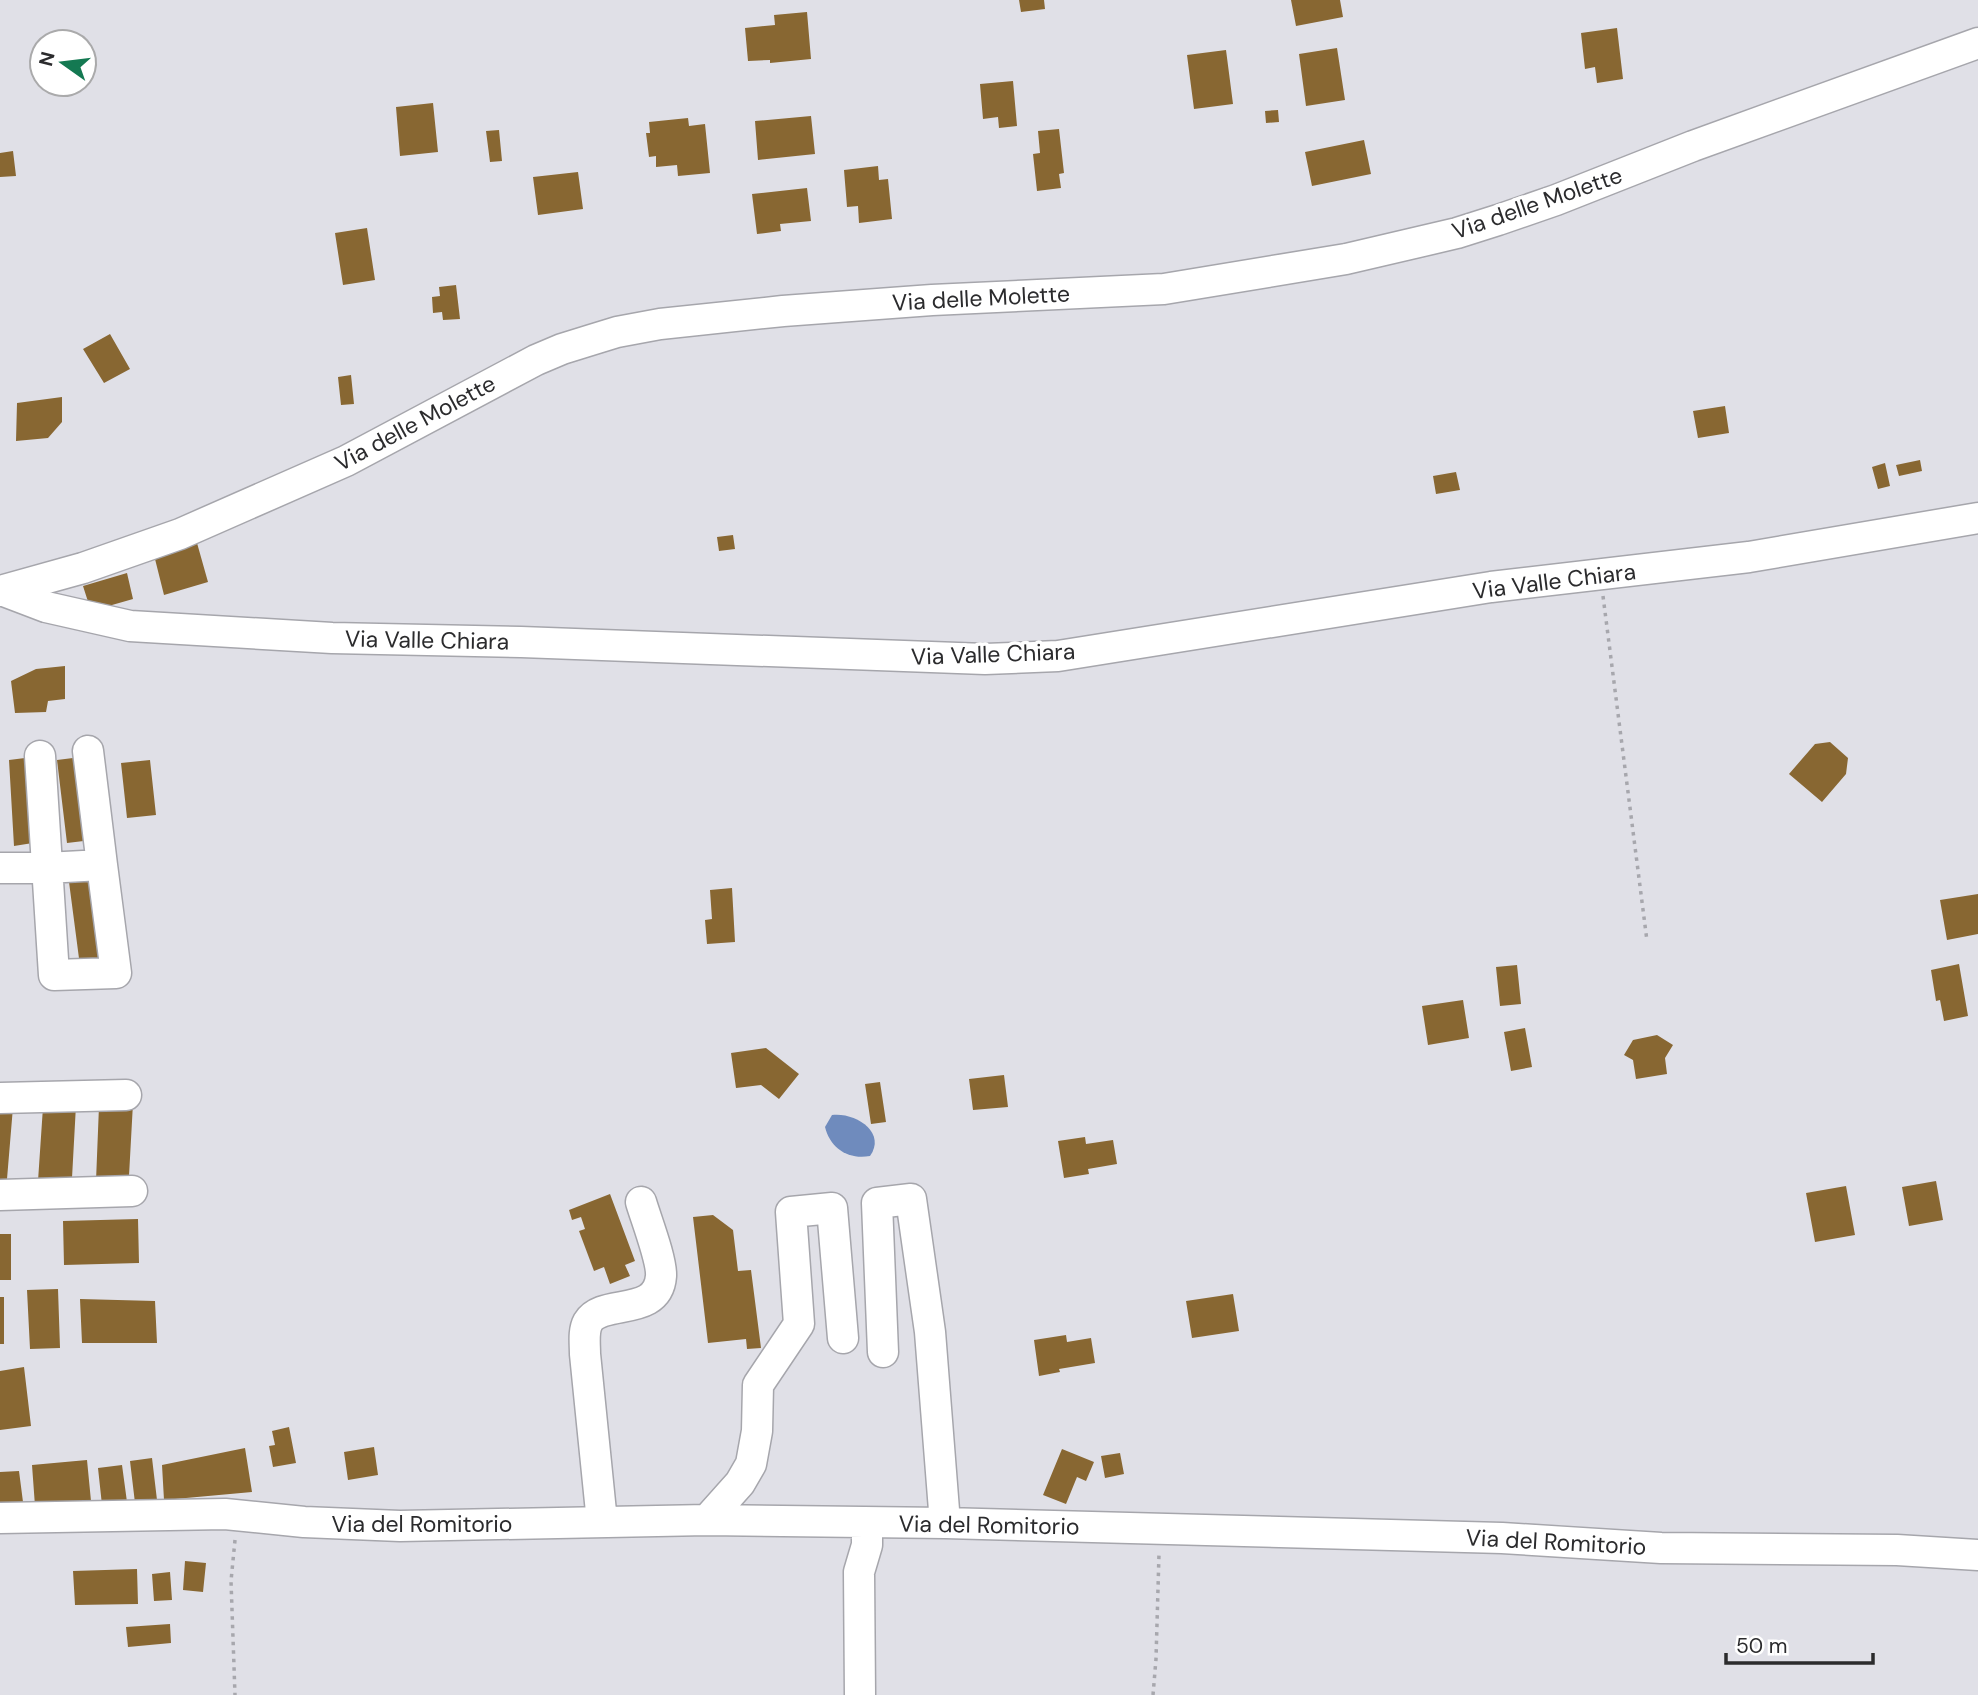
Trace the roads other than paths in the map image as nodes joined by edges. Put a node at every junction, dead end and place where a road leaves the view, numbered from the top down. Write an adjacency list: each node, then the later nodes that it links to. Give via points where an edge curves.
1 (1978, 43): 3 (street, Via delle Molette, via 1498,220 1346,259 1164,289 783,311 617,332 536,360 346,461 180,534)
2 (1978, 518): 3 (street, Via Valle Chiara, via 1749,557 1491,587 1058,656 985,659 332,638 130,625 46,607)
3 (2, 591)
4 (88, 751): 6 (street)
5 (40, 756): 8 (street)
6 (102, 865): 8 (street); 8 (street, via 116,974 54,975)
7 (0, 868): 8 (street)
8 (46, 868)
9 (126, 1095): 10 (street)
10 (0, 1098)
11 (132, 1191): 12 (street)
12 (0, 1195)
13 (641, 1202): 20 (street, via 662,1272 659,1286 649,1299 592,1317 585,1334)
14 (877, 1203): 15 (street); 17 (street); 21 (street, via 911,1199 930,1332)
15 (832, 1208): 16 (street); 19 (street, via 791,1212 799,1325 758,1385 751,1464)
16 (843, 1338)
17 (883, 1352)
18 (0, 1518): 20 (street, Via del Romitorio, via 234,1515 400,1526)
19 (707, 1520): 20 (street, Via del Romitorio); 22 (street, Via del Romitorio)
20 (602, 1522)
21 (945, 1523): 22 (street, Via del Romitorio); 23 (street, Via del Romitorio)
22 (867, 1534): 24 (street, via 859,1572)
23 (1978, 1555)
24 (860, 1695)

